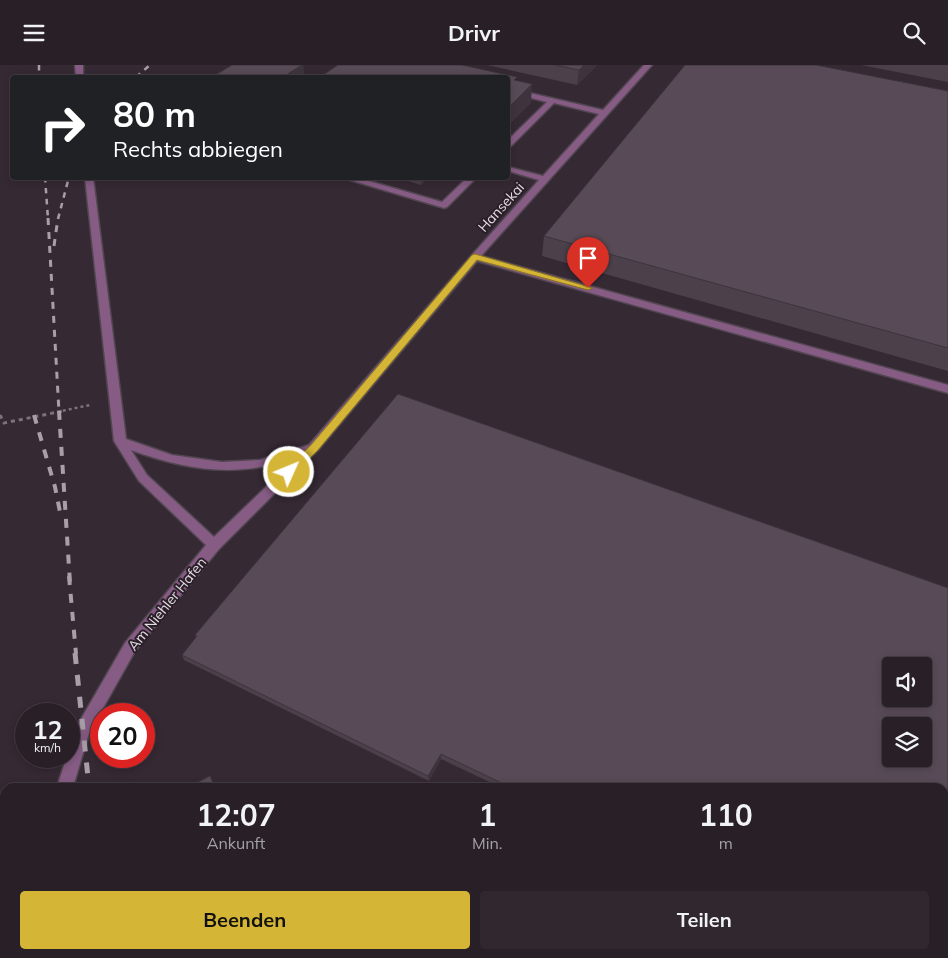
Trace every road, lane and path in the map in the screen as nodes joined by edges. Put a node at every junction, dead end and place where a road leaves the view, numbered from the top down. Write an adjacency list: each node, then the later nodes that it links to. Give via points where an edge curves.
1 (648, 65): 4 (street, Hansekai)
2 (510, 90): 3 (street)
3 (552, 101): 4 (street); 5 (street)
4 (604, 113): 7 (street, Hansekai)
5 (510, 142)
6 (510, 170): 7 (street)
7 (544, 179): 11 (street, Hansekai)
8 (90, 180): 13 (street, Am Niehler Hafen)
9 (355, 180): 10 (street, via 444,205)
10 (470, 180)
11 (475, 257): 12 (street); 16 (street, Hansekai)
12 (948, 389)
13 (114, 400): 14 (path, via 4,423); 15 (street, Am Niehler Hafen)
14 (0, 415)
15 (120, 441): 16 (street, via 167,459 214,467 261,464); 17 (street, Am Niehler Hafen, via 143,478)
16 (314, 447): 17 (street, Hansekai)
17 (214, 545): 18 (street, Am Niehler Hafen, via 130,647 82,731)
18 (66, 783)

